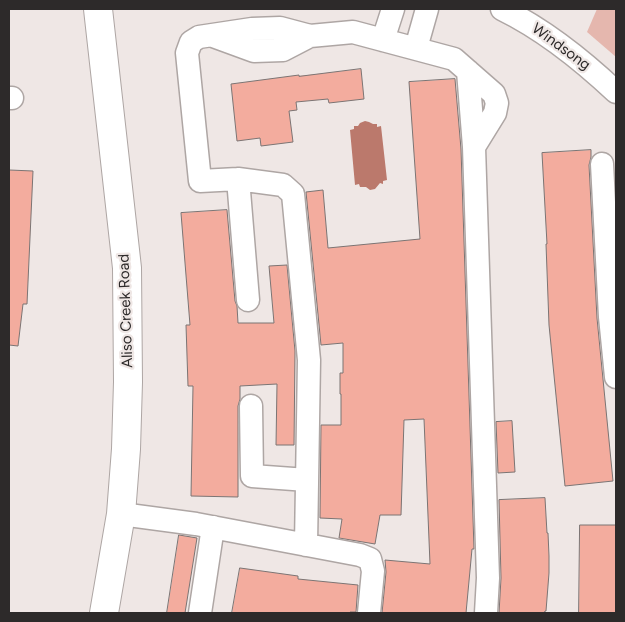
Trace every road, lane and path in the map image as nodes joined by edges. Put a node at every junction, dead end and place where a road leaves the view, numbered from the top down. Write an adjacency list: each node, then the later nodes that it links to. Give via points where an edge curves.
1 (98, 9): 15 (main road, Aliso Creek Road, via 127,268 128,382)
2 (393, 9): 5 (street)
3 (427, 9): 6 (street)
4 (502, 9): 7 (street, Windsong, via 558,41)
5 (383, 40): 6 (street); 9 (street, via 353,32 310,36 283,50 254,51 210,35 191,42 188,53 200,182)
6 (416, 48): 21 (street, via 454,59 468,71 474,147 488,578)
7 (616, 92)
8 (602, 164): 11 (street)
9 (238, 179): 10 (street); 14 (street, via 282,185 294,194 309,360)
10 (248, 300)
11 (613, 317): 12 (street)
12 (616, 377)
13 (251, 406): 14 (street, via 252,476)
14 (307, 480): 17 (street)
15 (121, 514): 16 (street); 18 (main road, Aliso Creek Road)
16 (213, 527): 17 (street); 19 (street)
17 (306, 545): 20 (street, via 370,559 373,571)
18 (104, 613)
19 (200, 613)
20 (369, 613)
21 (486, 613)

